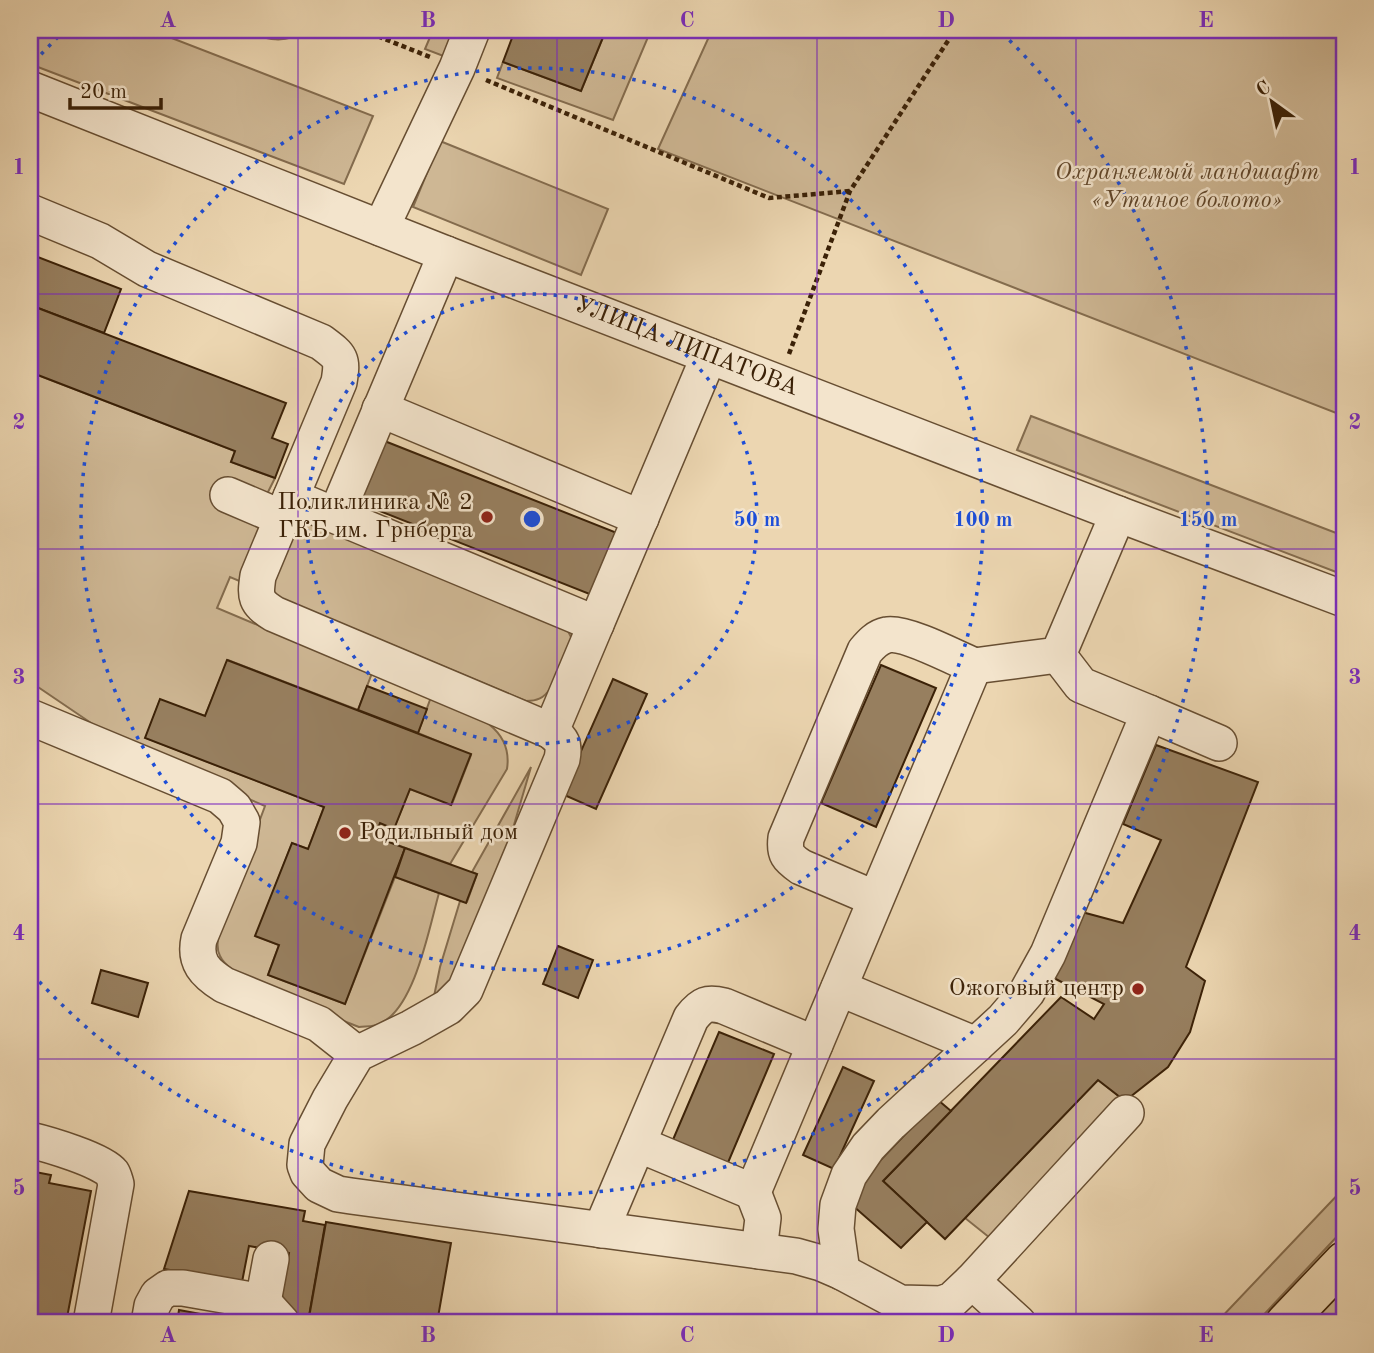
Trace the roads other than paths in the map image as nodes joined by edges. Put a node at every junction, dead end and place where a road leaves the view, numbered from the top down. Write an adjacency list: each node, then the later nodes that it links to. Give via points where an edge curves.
1 (472, 30): 4 (street)
2 (30, 89): 4 (street, УЛИЦА ЛИПАТОВА)
3 (30, 212): 9 (street, via 100,241 147,269 321,342 336,354 342,365 339,382)
4 (381, 228): 5 (street, УЛИЦА ЛИПАТОВА)
5 (446, 254): 6 (street, УЛИЦА ЛИПАТОВА); 7 (street)
6 (709, 356): 10 (street, УЛИЦА ЛИПАТОВА); 12 (street)
7 (380, 409): 11 (street); 12 (street)
8 (228, 495): 9 (street)
9 (287, 507): 11 (street); 19 (street, via 258,576 255,594 261,606)
10 (1118, 514): 13 (street, УЛИЦА ЛИПАТОВА); 15 (street)
11 (336, 515): 14 (street)
12 (641, 518): 14 (street)
13 (1344, 599)
14 (596, 624): 19 (street)
15 (1058, 655): 16 (street); 17 (street, via 1081,685)
16 (975, 666): 21 (street); 21 (street, via 904,636 888,634 865,651 785,849 800,867)
17 (1149, 713): 20 (street); 24 (street, via 1048,954 1027,992)
18 (30, 717): 25 (street, via 220,796 234,808 242,822 239,843 199,939 197,954 202,967 224,985 319,1024)
19 (551, 731): 25 (street, via 565,748 562,758 465,990 448,1007)
20 (1219, 743)
21 (876, 898): 22 (street)
22 (839, 988): 23 (street); 24 (street)
23 (815, 1044): 28 (street, via 724,1006 711,1003 699,1008); 29 (street)
24 (976, 1045): 34 (street, via 891,1123 849,1175 838,1205 836,1229)
25 (357, 1054): 30 (street, via 307,1144 305,1165 319,1185 338,1194)
26 (1126, 1113): 35 (street)
27 (30, 1140): 37 (street, via 51,1144 113,1174 116,1184)
28 (638, 1144): 29 (street); 30 (street)
29 (753, 1192): 31 (street, via 763,1218)
30 (601, 1230): 31 (street)
31 (759, 1251): 34 (street, via 796,1256)
32 (271, 1259): 36 (street)
33 (1344, 1261): 40 (main road)
34 (842, 1272): 35 (street, via 900,1303 940,1304 952,1300)
35 (972, 1281): 39 (street)
36 (273, 1312): 38 (street, via 168,1288 152,1306)
37 (91, 1323)
38 (149, 1323)
39 (1018, 1323)
40 (1285, 1323)

